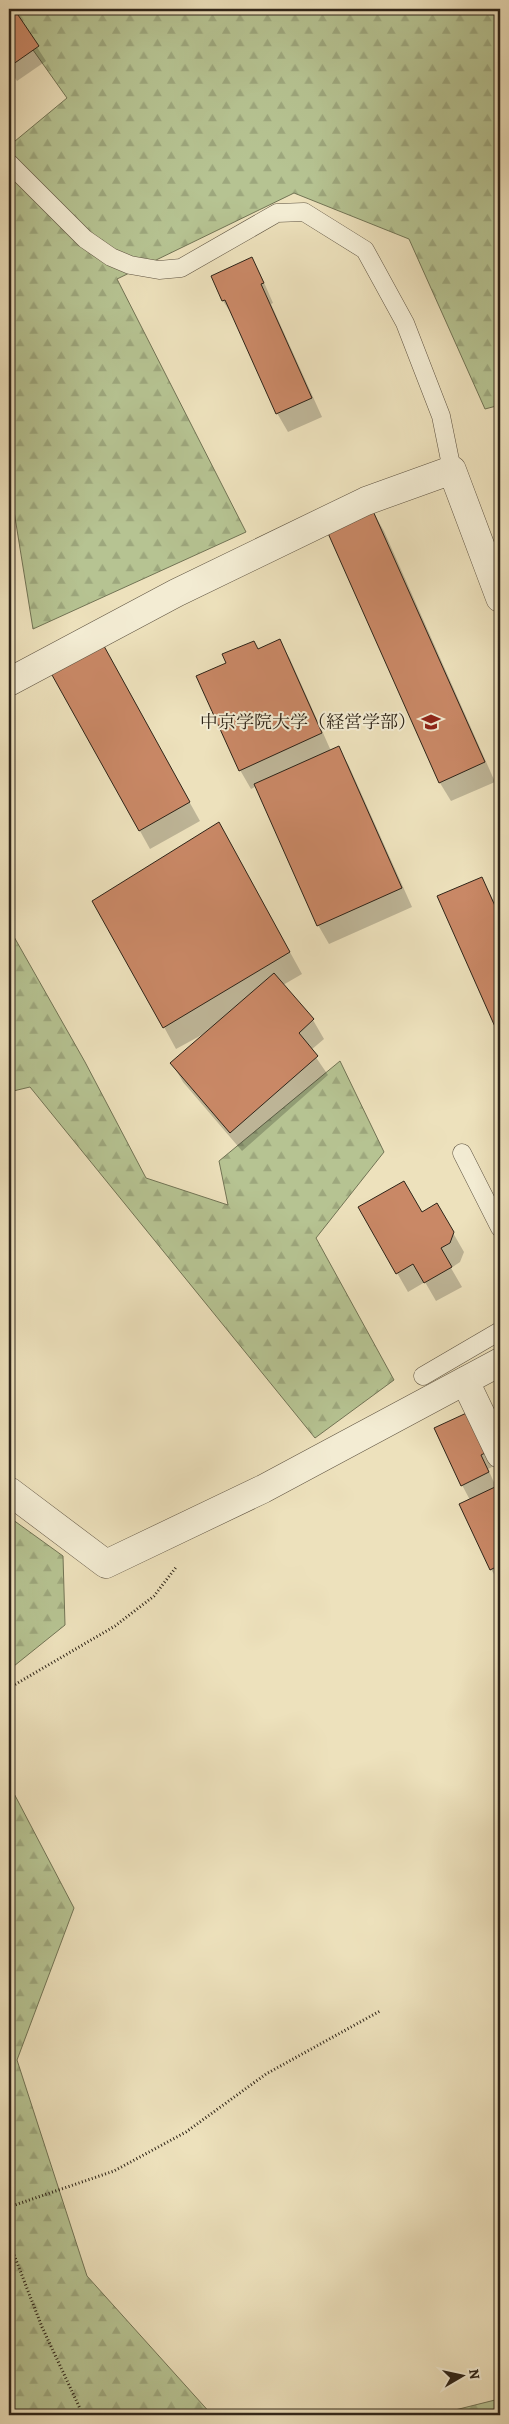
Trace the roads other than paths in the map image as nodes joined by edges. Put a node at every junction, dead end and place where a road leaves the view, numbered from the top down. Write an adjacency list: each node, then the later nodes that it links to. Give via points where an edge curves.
1 (9, 163): 2 (lane, via 85,240 130,265 159,270 181,268 278,213 304,212 365,250 405,323 441,416)
2 (452, 470): 3 (street); 4 (street, via 366,501 176,593)
3 (500, 598)
4 (9, 682)
5 (462, 1153): 6 (lane)
6 (500, 1228)
7 (500, 1331): 9 (lane)
8 (500, 1362): 10 (street)
9 (423, 1376)
10 (465, 1381): 11 (street); 12 (street, via 263,1489 106,1564)
11 (500, 1454)
12 (9, 1491)

